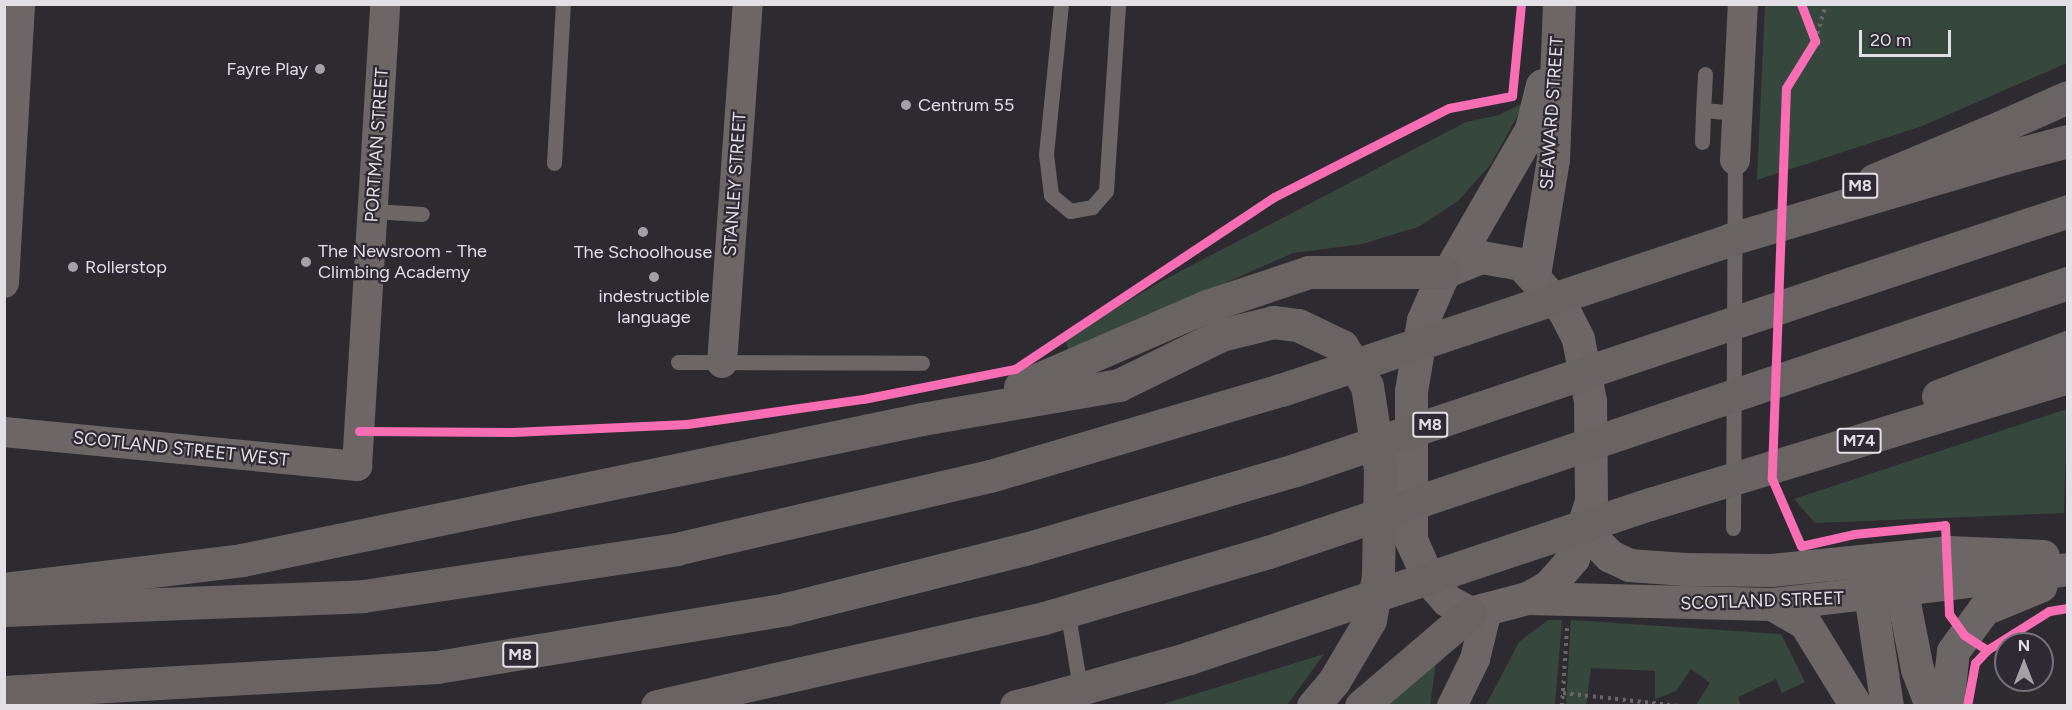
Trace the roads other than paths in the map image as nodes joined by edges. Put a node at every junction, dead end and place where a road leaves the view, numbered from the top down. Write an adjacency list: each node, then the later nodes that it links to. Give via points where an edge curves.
1 (20, 4): 23 (street)
2 (386, 4): 17 (street, PORTMAN STREET)
3 (563, 4): 16 (lane)
4 (748, 4): 27 (street, STANLEY STREET)
5 (1061, 4): 6 (lane, via 1046,154 1050,195 1070,211 1092,207 1106,191)
6 (1119, 4)
7 (1743, 4): 12 (street)
8 (1559, 14): 21 (street, SEAWARD STREET, via 1531,129); 22 (street, SEAWARD STREET, via 1553,159)
9 (1705, 74): 11 (lane)
10 (2067, 97): 20 (highway, M8, bridge)
11 (1703, 110): 12 (lane); 14 (lane)
12 (1737, 113): 15 (street)
13 (2067, 141): 20 (highway, bridge)
14 (1702, 142)
15 (1735, 160): 34 (lane)
16 (554, 163)
17 (373, 211): 19 (lane); 32 (street, PORTMAN STREET)
18 (2067, 211): 48 (highway, M8, bridge, via 1295,470 1025,549 786,609 437,667)
19 (422, 214)
20 (1731, 239): 45 (highway, M8, bridge, via 1292,387 990,476 676,549 363,596)
21 (1448, 269): 22 (street, via 1501,258); 30 (highway, via 1309,272 1207,306 1050,378); 46 (street, SEAWARD STREET, via 1423,320 1411,391 1411,540 1429,580 1447,600)
22 (1534, 275): 35 (street, via 1564,311 1578,339 1590,401 1591,501)
23 (4, 283)
24 (2067, 284): 47 (highway, bridge)
25 (2067, 347): 33 (highway, bridge)
26 (678, 362): 27 (lane)
27 (722, 363): 28 (lane)
28 (922, 363)
29 (2067, 377): 33 (highway, M74, bridge)
30 (922, 419): 40 (highway, via 242,560); 52 (highway, via 1119,385 1221,335 1273,322 1321,333 1342,346 1372,401 1380,469 1378,576 1370,620 1334,681)
31 (4, 432): 32 (street, SCOTLAND STREET WEST)
32 (357, 466)
33 (1650, 504): 49 (highway, bridge, via 1189,658)
34 (1733, 528)
35 (1585, 531): 37 (street, SCOTLAND STREET, via 1610,556 1629,565 1771,570); 43 (street, via 1563,572)
36 (2067, 557): 37 (street, SCOTLAND STREET, via 1947,552)
37 (1880, 559): 41 (street); 42 (street)
38 (2067, 569): 41 (street, SCOTLAND STREET)
39 (2067, 579): 58 (street, via 2012,593 1984,609 1953,651)
40 (4, 589)
41 (1901, 589): 42 (street, SCOTLAND STREET); 57 (street, via 1917,669)
42 (1869, 595): 44 (street, SCOTLAND STREET); 56 (street)
43 (1527, 598): 44 (street, SCOTLAND STREET); 46 (street)
44 (1772, 604): 55 (street, via 1805,623)
45 (4, 610)
46 (1479, 611): 53 (highway); 54 (street, via 1475,659)
47 (1057, 623): 50 (highway); 51 (lane)
48 (4, 692)
49 (1028, 703)
50 (657, 705)
51 (1083, 705)
52 (1313, 705)
53 (1361, 705)
54 (1452, 705)
55 (1856, 705)
56 (1887, 705)
57 (1931, 705)
58 (1947, 705)

